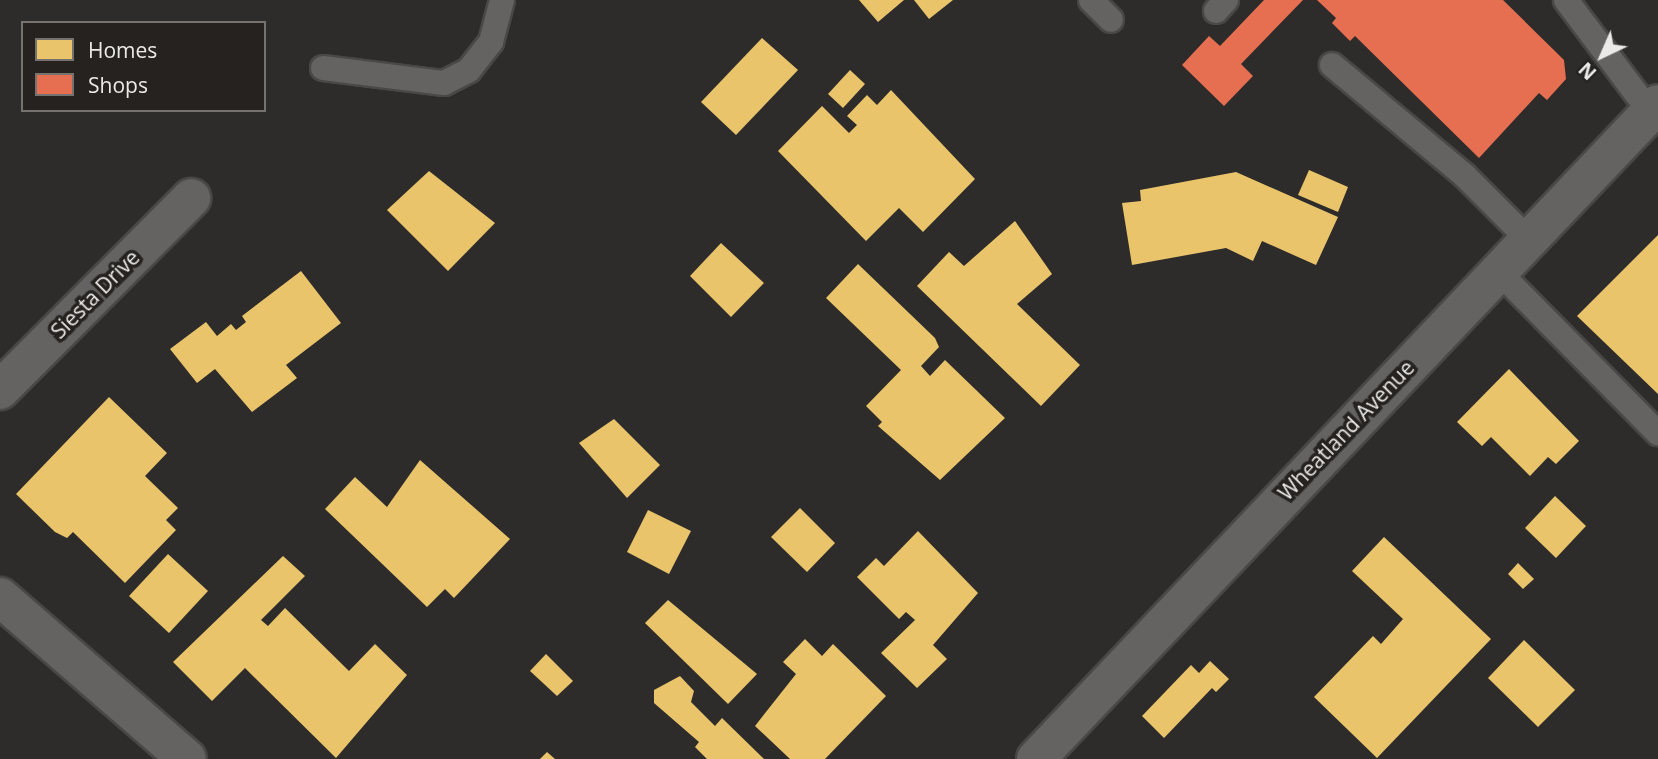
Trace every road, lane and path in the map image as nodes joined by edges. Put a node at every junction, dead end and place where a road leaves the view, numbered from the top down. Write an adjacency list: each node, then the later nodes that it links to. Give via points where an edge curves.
1 (502, 0): 6 (lane, via 491,42 469,70 444,83)
2 (1091, 0): 4 (lane)
3 (1566, 0): 7 (lane)
4 (1111, 20)
5 (1332, 65): 9 (lane, via 1465,176)
6 (323, 68)
7 (1654, 108): 9 (street, Wheatland Avenue)
8 (191, 198): 11 (street, Siesta Drive)
9 (1528, 239): 10 (street, Wheatland Avenue)
10 (1498, 271): 12 (lane); 15 (street, Wheatland Avenue)
11 (0, 390)
12 (1658, 433)
13 (0, 597): 14 (street)
14 (187, 759)
15 (1036, 759)

